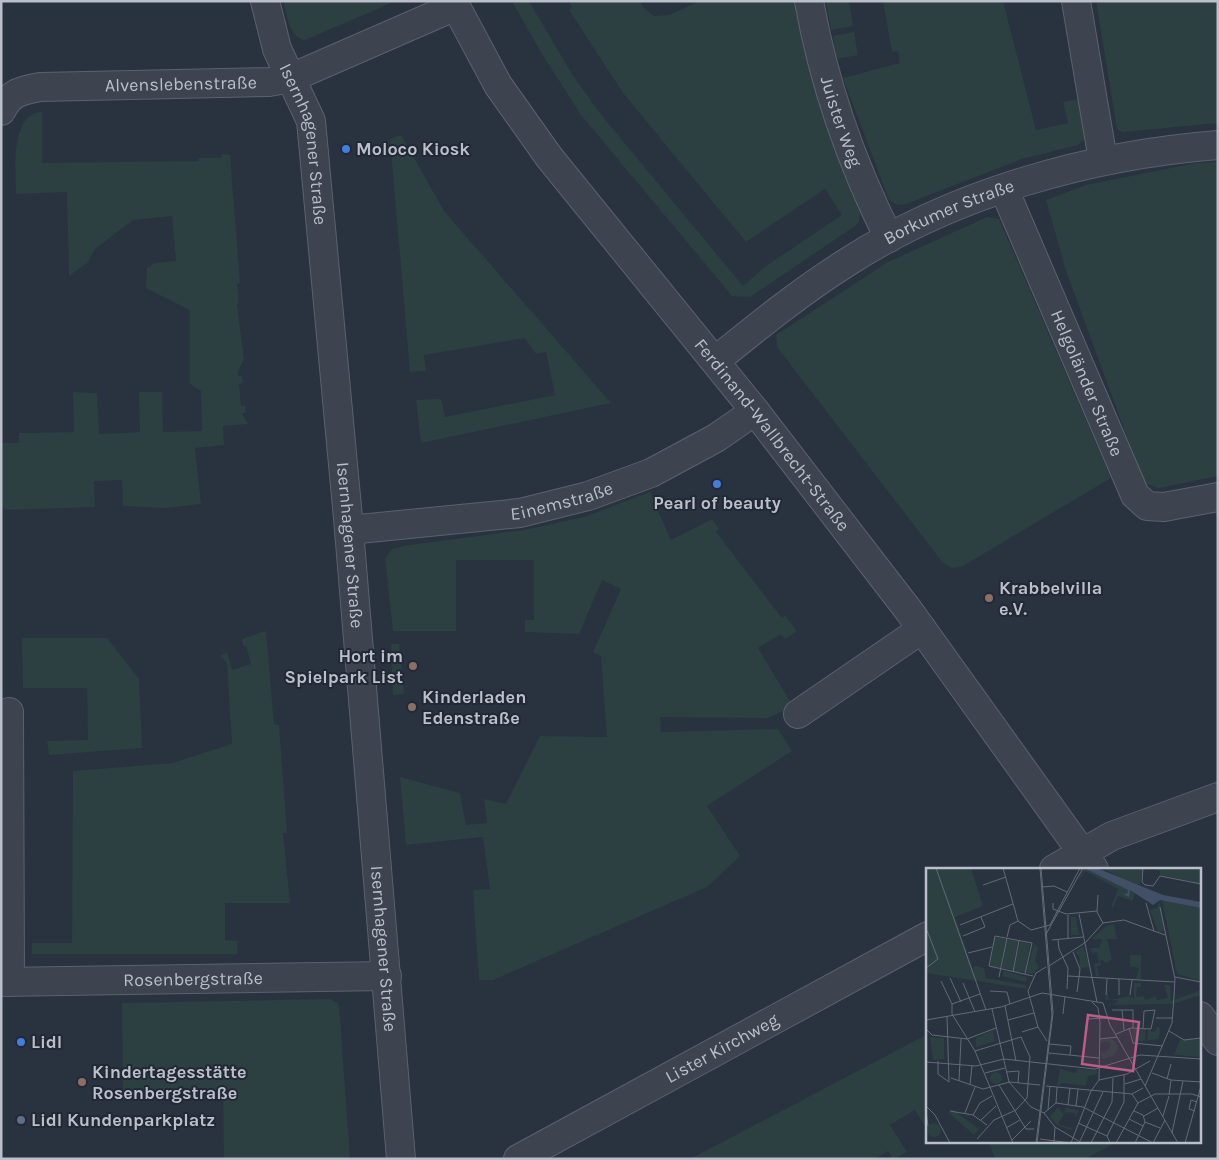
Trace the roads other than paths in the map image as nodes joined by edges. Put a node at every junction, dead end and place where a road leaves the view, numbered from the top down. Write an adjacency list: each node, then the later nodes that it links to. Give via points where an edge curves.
1 (265, 1): 5 (street, Isernhagener Straße, via 277,49)
2 (809, 1): 10 (street, Juister Weg, via 830,97 853,159)
3 (1076, 1): 8 (street)
4 (455, 4): 5 (street, Alvenslebenstraße); 11 (street, Ferdinand-Wallbrecht-Straße, via 498,85 549,158)
5 (291, 78): 6 (street, Alvenslebenstraße, via 269,82 40,87 8,97); 14 (street, Isernhagener Straße, via 311,121)
6 (1, 111)
7 (1218, 145): 8 (street, Borkumer Straße)
8 (1102, 160): 9 (street, Borkumer Straße)
9 (1004, 189): 10 (street, Borkumer Straße, via 948,210); 13 (street, Helgoländer Straße, via 1135,495 1147,506 1164,507)
10 (889, 238): 11 (street, Borkumer Straße, via 802,294)
11 (715, 361): 12 (street, Ferdinand-Wallbrecht-Straße)
12 (756, 411): 14 (street, Einemstraße, via 716,438 651,473 588,496 520,513); 15 (street, Ferdinand-Wallbrecht-Straße)
13 (1218, 497)
14 (349, 530): 22 (street, Isernhagener Straße)
15 (922, 629): 17 (street); 19 (street, Ferdinand-Wallbrecht-Straße)
16 (9, 712): 23 (street)
17 (798, 714)
18 (1218, 797): 19 (street, via 1112,836)
19 (1089, 861): 20 (street)
20 (1058, 868)
21 (926, 937): 27 (street, Lister Kirchweg)
22 (386, 976): 23 (street, Rosenbergstraße); 26 (street, Isernhagener Straße)
23 (6, 982)
24 (1202, 1019): 25 (street)
25 (1218, 1041)
26 (401, 1159)
27 (518, 1159)

